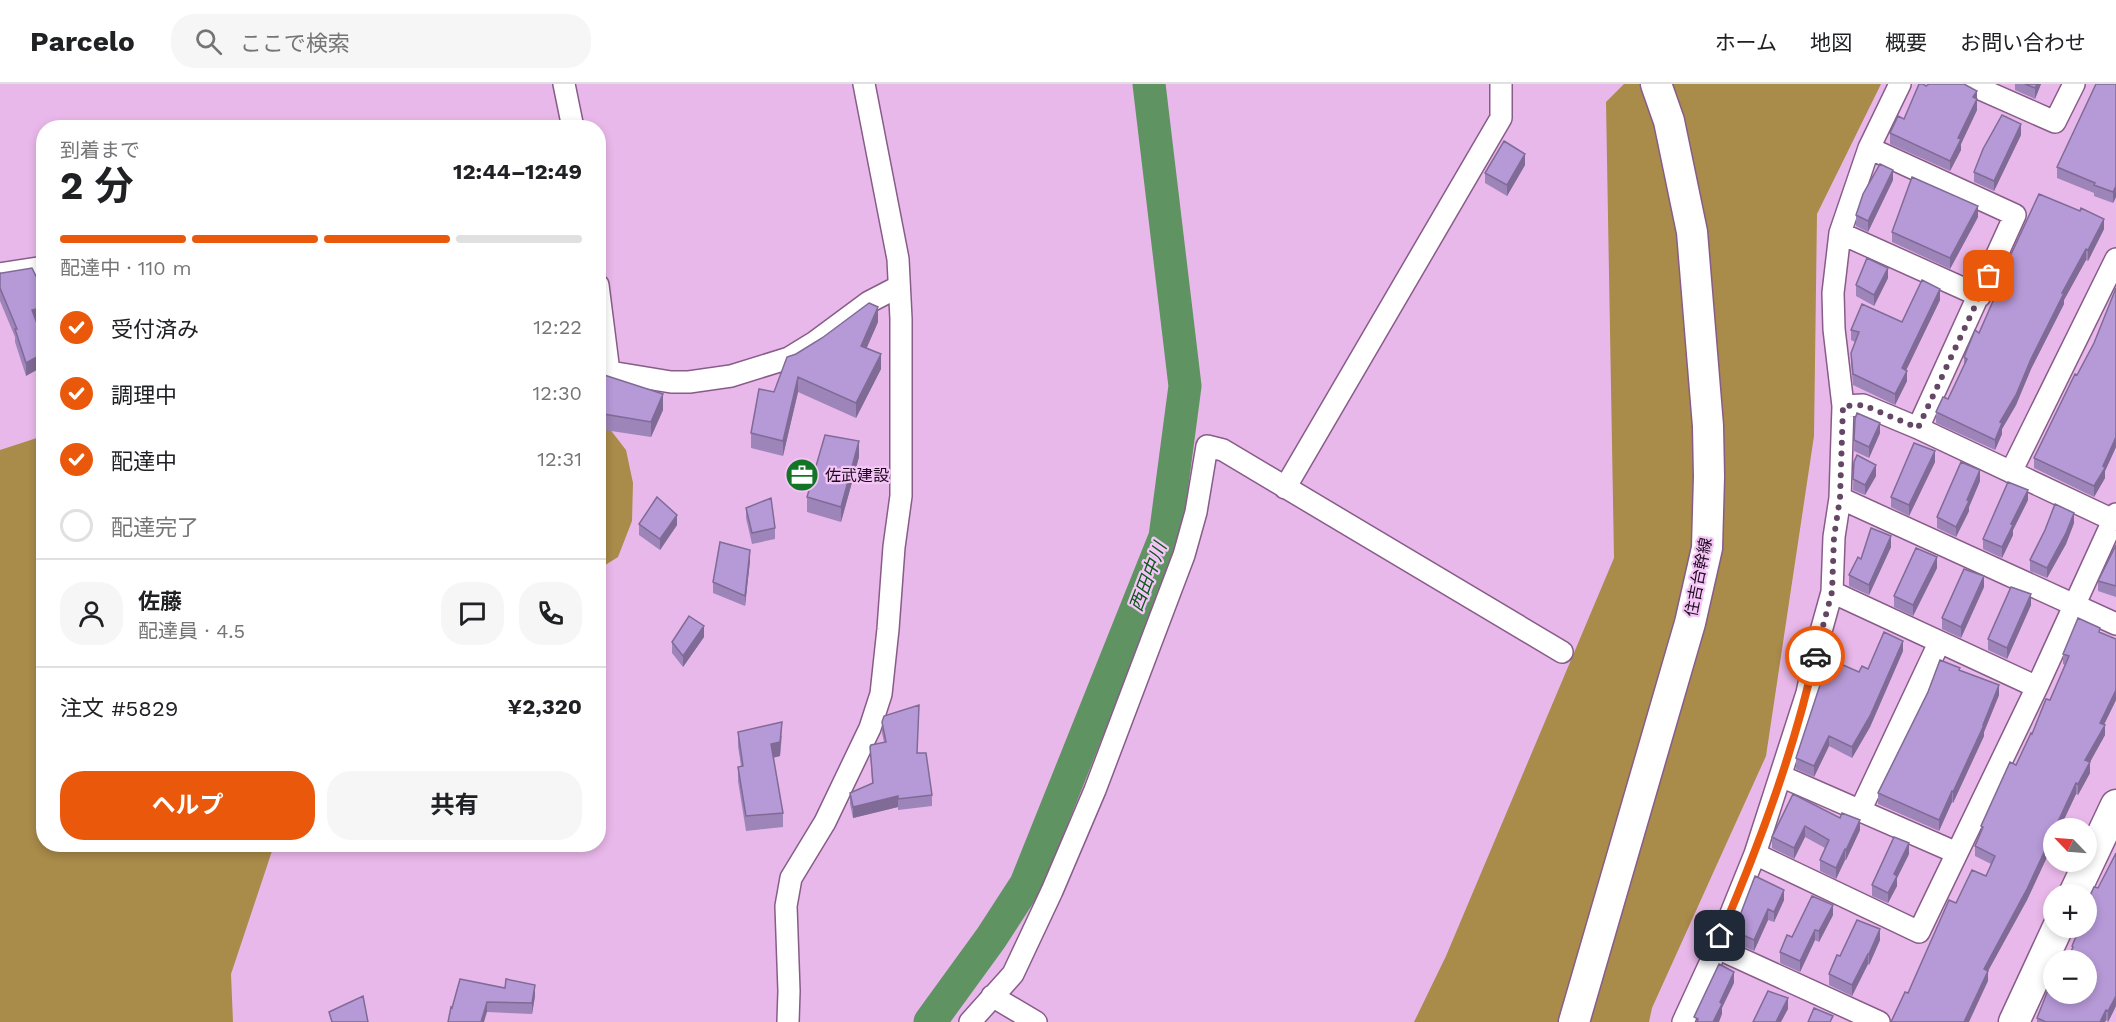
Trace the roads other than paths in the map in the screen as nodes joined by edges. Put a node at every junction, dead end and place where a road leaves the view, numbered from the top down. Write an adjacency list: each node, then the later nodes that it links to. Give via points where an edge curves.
1 (564, 84): 8 (street)
2 (864, 84): 14 (street, via 898,259)
3 (1501, 84): 20 (street, via 1501,118)
4 (1656, 84): 41 (street, 住吉台幹線, via 1669,121 1692,232 1708,426 1707,548 1690,623)
5 (1900, 84): 9 (street)
6 (1970, 84): 7 (street, via 2055,122)
7 (2074, 84)
8 (571, 120)
9 (1869, 148): 10 (street); 15 (street, via 2015,215)
10 (1840, 233): 15 (street); 17 (street, via 1833,293)
11 (2116, 261): 19 (street)
12 (36, 268): 13 (street)
13 (0, 274)
14 (898, 287): 16 (street, via 869,302 802,351 771,365 689,382); 38 (street, via 901,496 880,694 870,728 825,822 792,878 786,906)
15 (1980, 296): 18 (street)
16 (606, 371)
17 (1843, 406): 18 (street, via 1863,405); 21 (street)
18 (1918, 428): 19 (street)
19 (2011, 472): 22 (street)
20 (1286, 488): 27 (street); 37 (street, via 1223,450 1207,446 1185,555 1112,746 1013,974)
21 (1840, 498): 23 (street); 24 (street)
22 (2115, 517): 24 (street)
23 (1832, 592): 26 (street); 29 (street, via 1807,693)
24 (2075, 605): 25 (street); 28 (street)
25 (2116, 624)
26 (1939, 643): 28 (street); 31 (street)
27 (1562, 652)
28 (2037, 687): 32 (street)
29 (1780, 777): 31 (street); 33 (street)
30 (2116, 805): 34 (street)
31 (1860, 811): 32 (street)
32 (1957, 853): 33 (street, via 1919,932)
33 (1755, 854): 36 (street)
34 (2079, 884)
35 (2053, 938): 44 (street)
36 (1717, 948): 42 (street); 43 (street)
37 (992, 996): 39 (street); 40 (street)
38 (788, 1022)
39 (970, 1022)
40 (1036, 1022)
41 (1574, 1022)
42 (1683, 1022)
43 (1879, 1022)
44 (2014, 1022)

